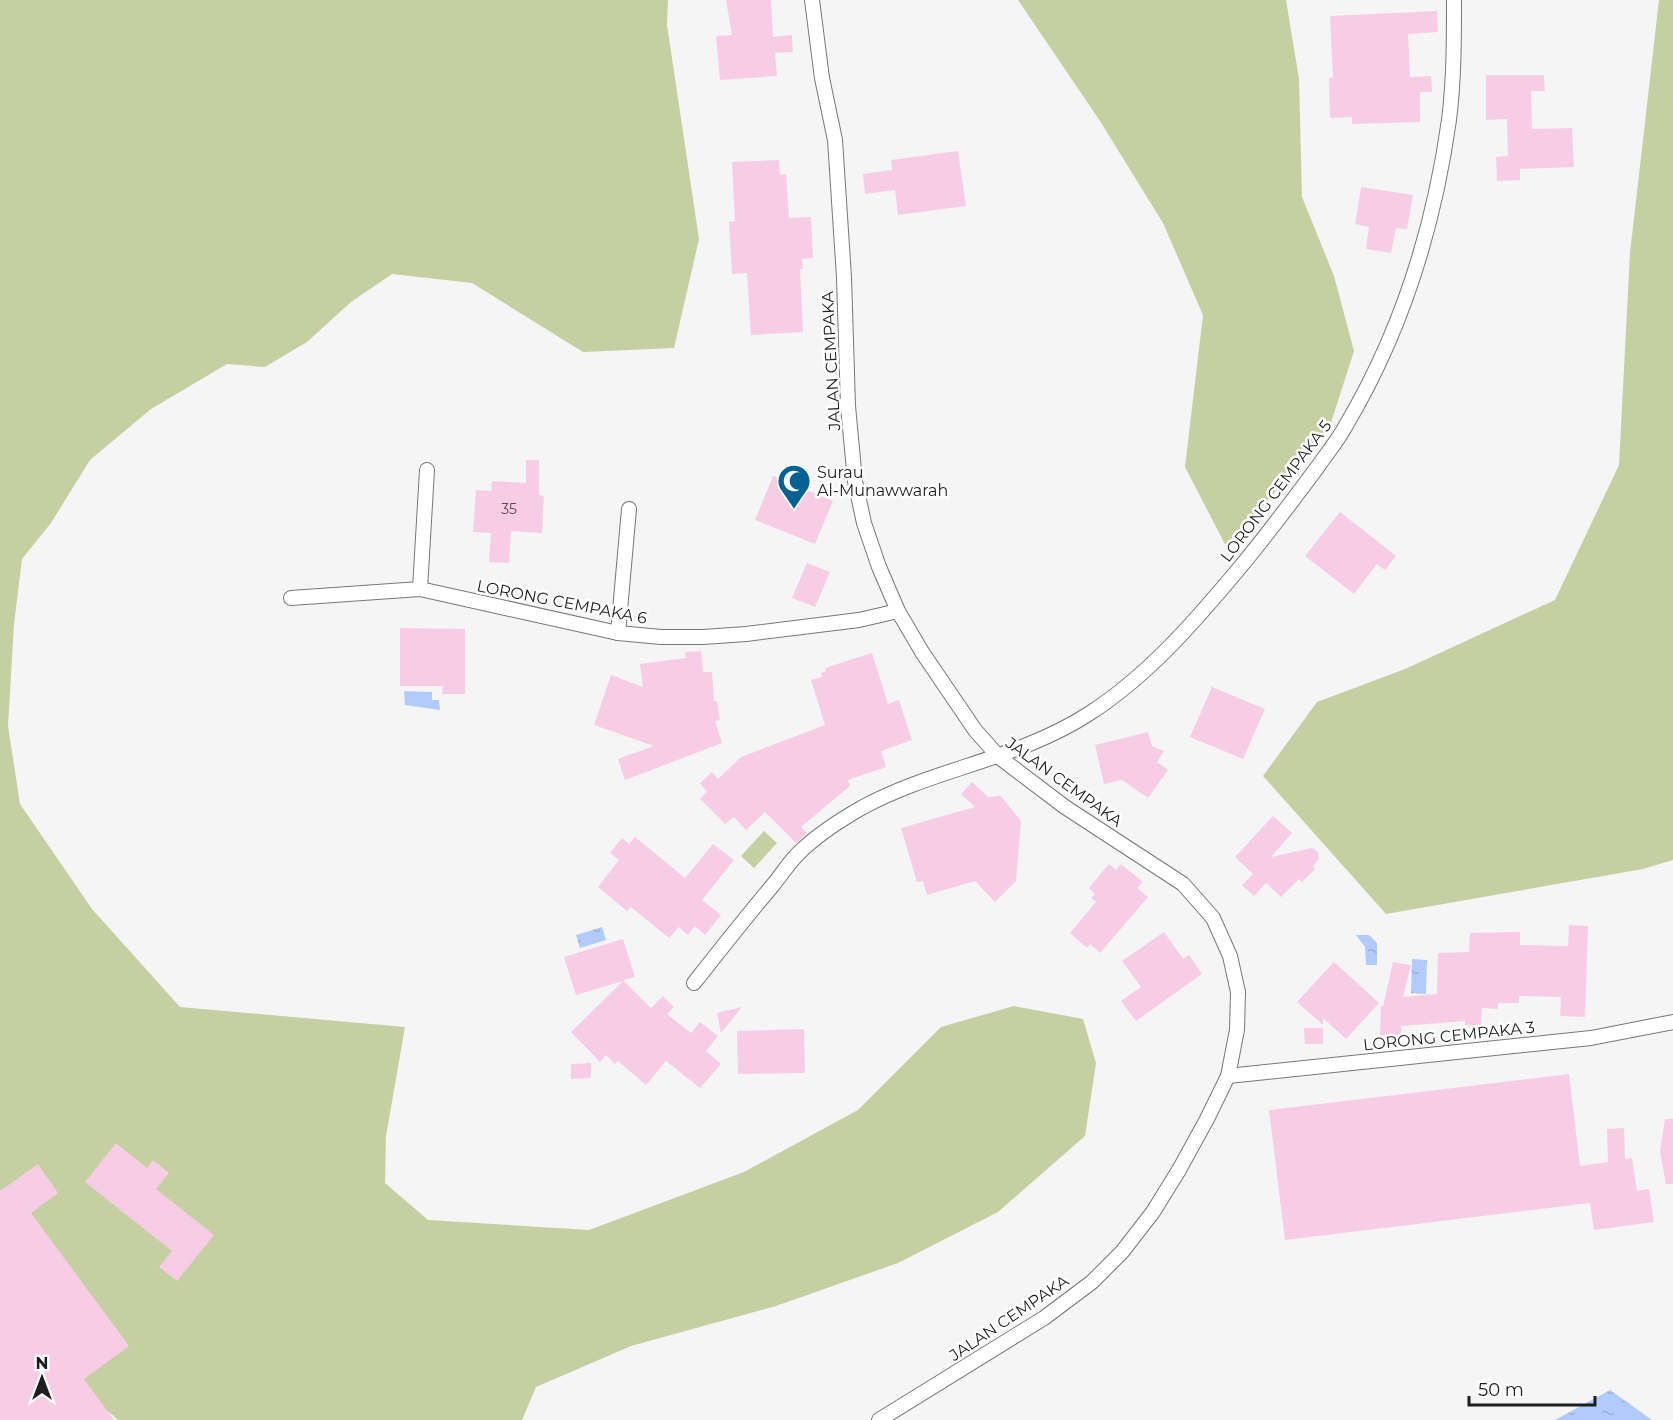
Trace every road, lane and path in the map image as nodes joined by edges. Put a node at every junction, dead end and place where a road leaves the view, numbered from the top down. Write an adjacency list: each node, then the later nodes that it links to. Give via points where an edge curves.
1 (812, 0): 7 (street, JALAN CEMPAKA, via 835,140 855,481 864,524)
2 (1454, 0): 9 (street, LORONG CEMPAKA 5, via 1449,116 1439,181 1423,245 1376,371 1345,428 1282,516 1162,654 1088,715)
3 (427, 470): 5 (street)
4 (629, 509): 8 (street)
5 (420, 589): 6 (street, LORONG CEMPAKA 6); 8 (street, LORONG CEMPAKA 6)
6 (291, 598)
7 (898, 611): 8 (street, LORONG CEMPAKA 6, via 859,620 703,637); 9 (street, JALAN CEMPAKA, via 975,730)
8 (618, 633)
9 (999, 757): 10 (street, LORONG CEMPAKA 5, via 902,790 834,825 801,850); 12 (street, JALAN CEMPAKA, via 1065,807 1183,884 1213,918 1230,956 1239,992)
10 (694, 983)
11 (1673, 1022): 12 (street, LORONG CEMPAKA 3, via 1591,1038)
12 (1228, 1076): 13 (street, JALAN CEMPAKA, via 1202,1130 1158,1204 1100,1274 1044,1318)
13 (879, 1420)

